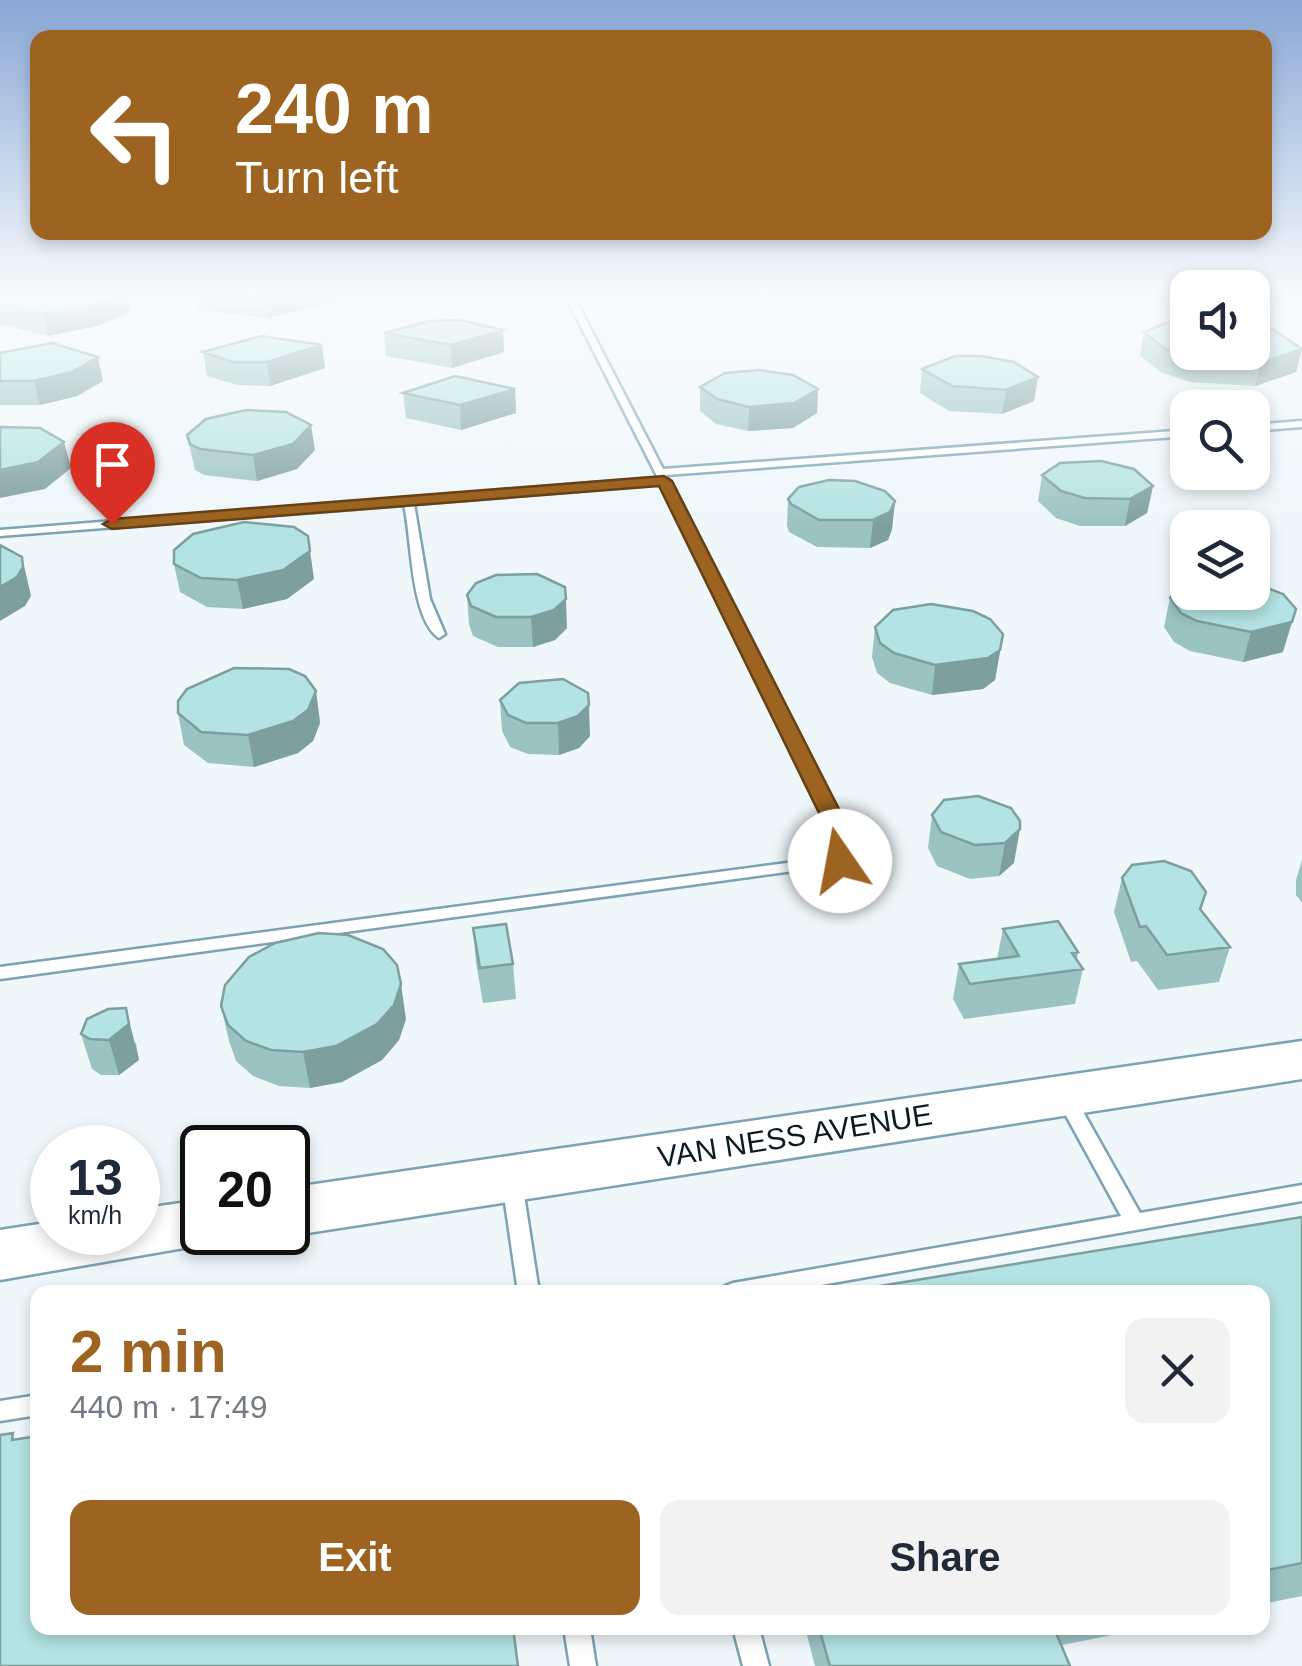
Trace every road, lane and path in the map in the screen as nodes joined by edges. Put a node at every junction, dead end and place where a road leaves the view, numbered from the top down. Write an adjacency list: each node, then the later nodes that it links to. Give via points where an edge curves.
1 (609, 373): 5 (lane)
2 (1302, 424): 3 (lane)
3 (1270, 427)
4 (1170, 435): 5 (lane)
5 (662, 477): 6 (lane); 9 (lane, via 830,813 840,861)
6 (408, 501): 7 (lane); 8 (lane, via 422,603)
7 (0, 533)
8 (439, 634)
9 (0, 973)
10 (1302, 1060): 11 (main road, VAN NESS AVENUE)
11 (1064, 1096): 12 (main road, VAN NESS AVENUE); 15 (lane)
12 (512, 1178): 14 (main road, VAN NESS AVENUE); 18 (lane)
13 (1302, 1193): 15 (lane)
14 (310, 1209)
15 (1135, 1222): 19 (lane)
16 (180, 1227): 17 (main road)
17 (0, 1255)
18 (527, 1285)
19 (773, 1285)
20 (30, 1405): 21 (lane)
21 (0, 1411)
22 (578, 1635): 24 (lane)
23 (748, 1635): 25 (lane)
24 (583, 1666)
25 (756, 1666)

